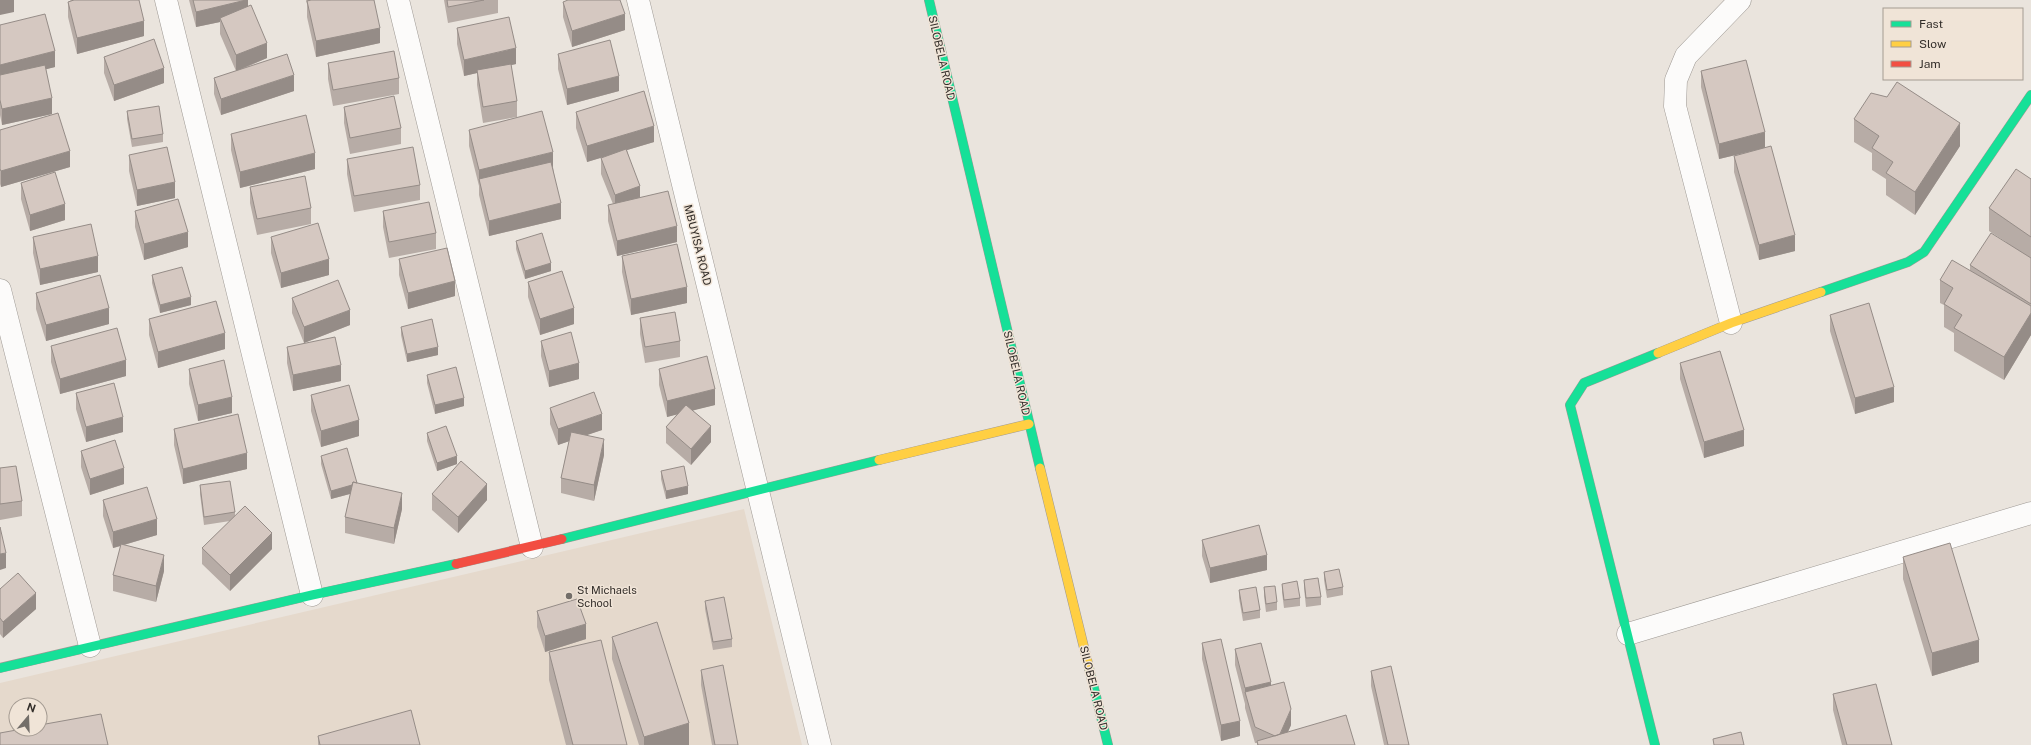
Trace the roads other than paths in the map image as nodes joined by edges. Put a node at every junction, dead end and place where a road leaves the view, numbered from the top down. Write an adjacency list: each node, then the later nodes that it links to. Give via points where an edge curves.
1 (166, 0): 13 (street)
2 (398, 0): 12 (street)
3 (638, 0): 10 (street, MBUYISA ROAD)
4 (929, 0): 9 (street, SILOBELA ROAD)
5 (1740, 0): 8 (street, via 1686,56 1676,80 1675,106)
6 (2031, 95): 8 (street, via 1924,252 1908,262)
7 (0, 290): 15 (street)
8 (1731, 323): 14 (street, via 1584,383 1570,405)
9 (1029, 424): 10 (street); 18 (street, SILOBELA ROAD)
10 (758, 490): 12 (street); 17 (street, MBUYISA ROAD)
11 (2031, 513): 14 (street)
12 (532, 547): 13 (street)
13 (312, 595): 15 (street)
14 (1628, 634): 19 (street)
15 (90, 646): 16 (street)
16 (0, 668)
17 (820, 745)
18 (1108, 745)
19 (1655, 745)

